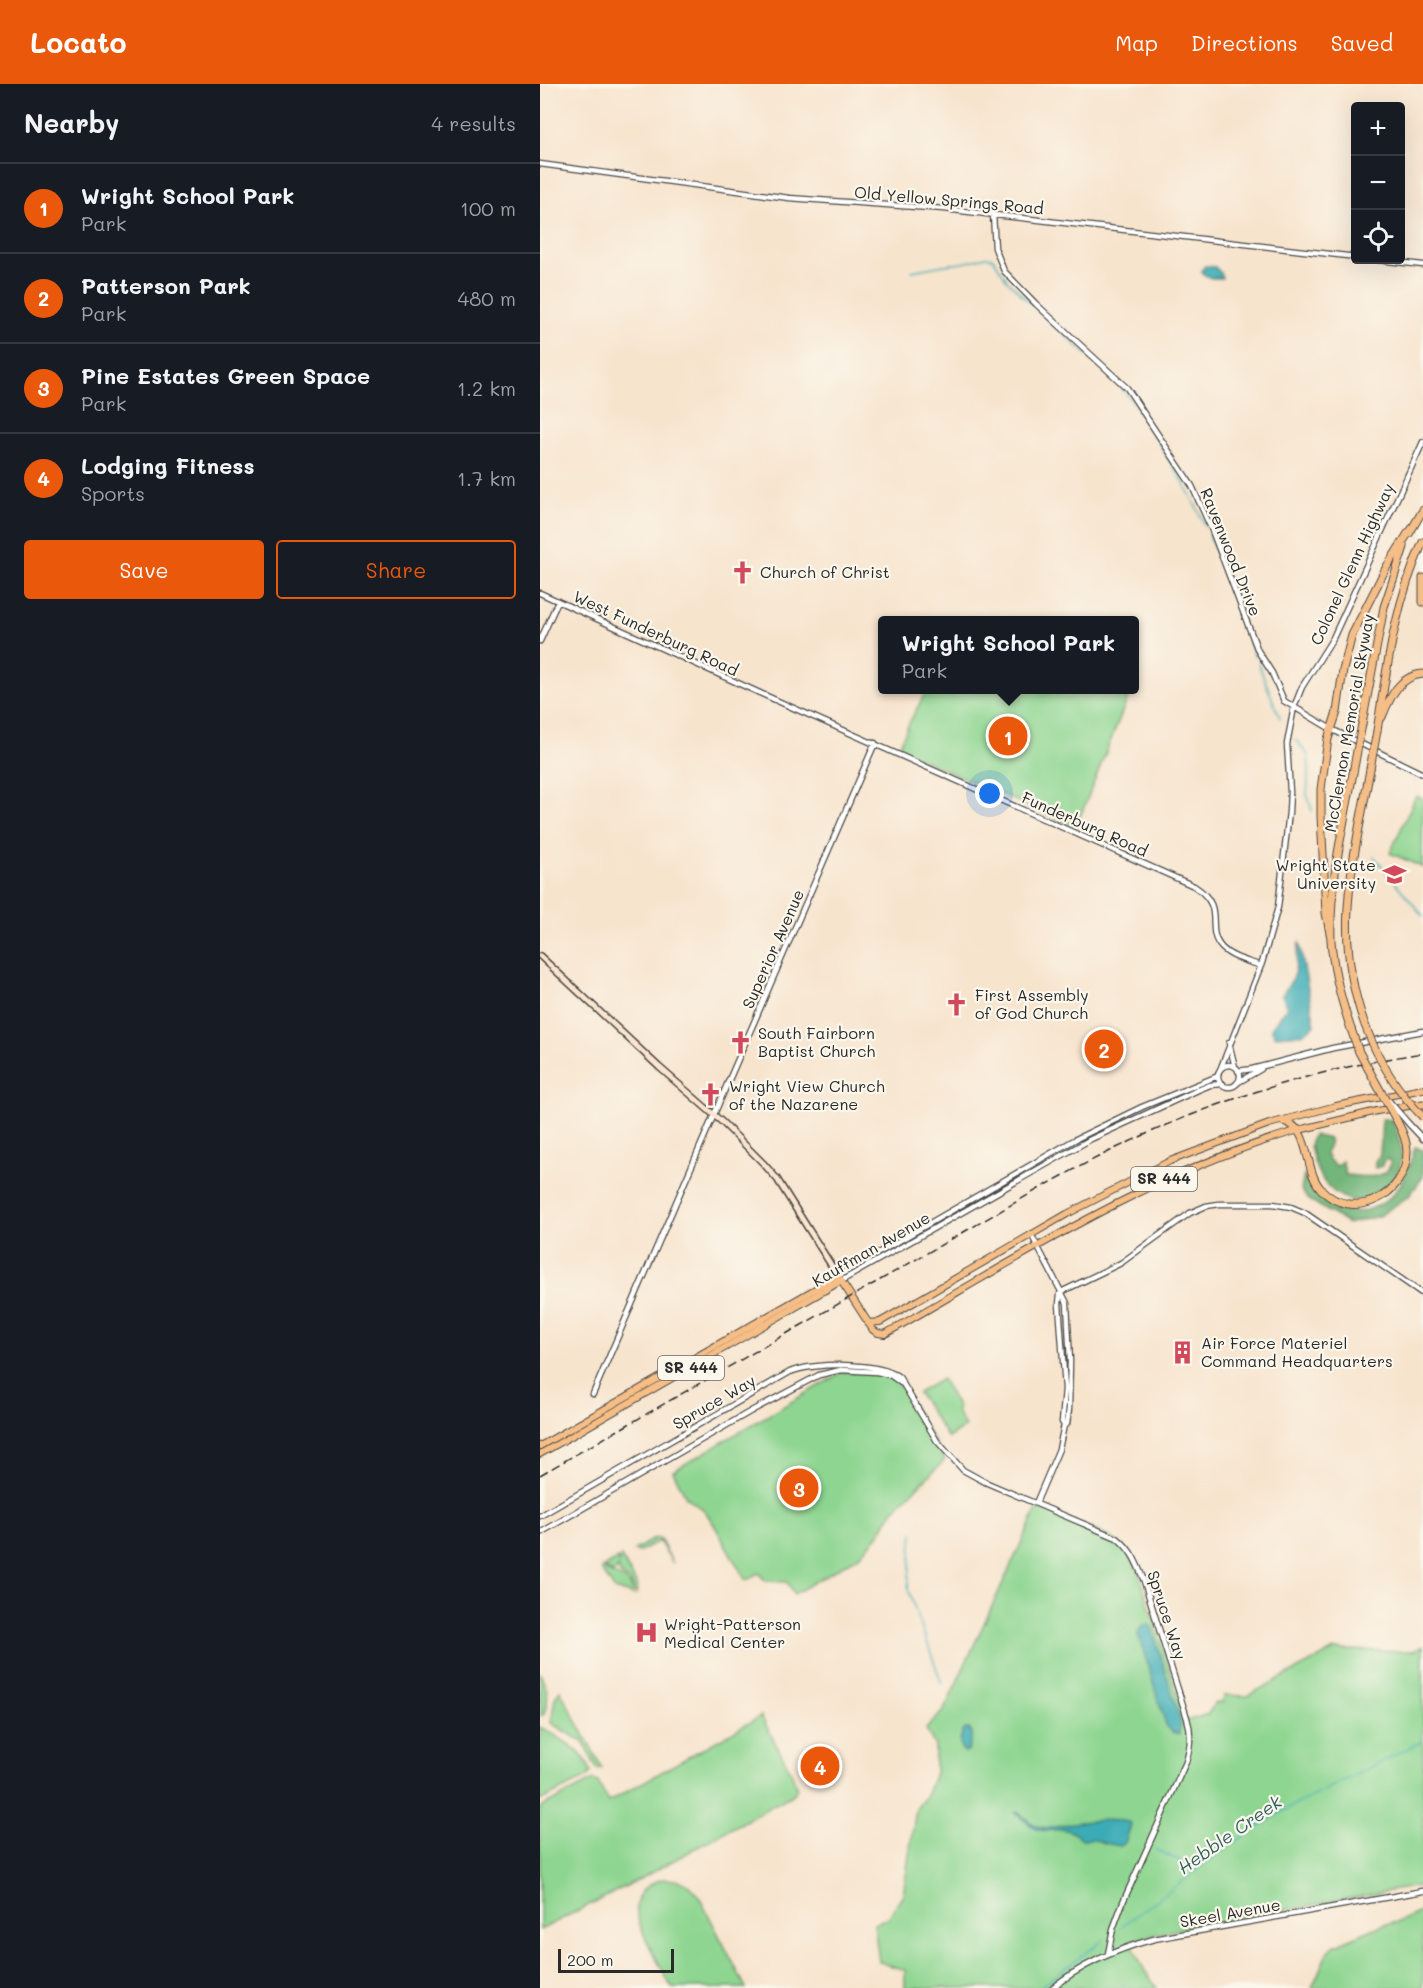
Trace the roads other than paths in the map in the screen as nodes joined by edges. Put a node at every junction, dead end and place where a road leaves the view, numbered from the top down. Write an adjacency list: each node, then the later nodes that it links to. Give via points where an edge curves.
1 (540, 164): 2 (street, Old Yellow Springs Road, via 803,200)
2 (993, 214): 3 (street, Old Yellow Springs Road); 17 (street, Ravenwood Drive, via 995,248 1004,271 1128,388 1192,486 1258,651 1284,701)
3 (1351, 256)
4 (1405, 263): 5 (street)
5 (1423, 265)
6 (1423, 442): 17 (street, Colonel Glenn Highway, via 1333,638)
7 (1423, 510): 8 (highway, McClernon Memorial Skyway)
8 (1409, 532): 18 (highway, via 1355,628); 22 (highway, McClernon Memorial Skyway, bridge, via 1384,607 1333,893)
9 (1423, 542): 19 (highway, McClernon Memorial Skyway, via 1399,608)
10 (1423, 578): 13 (highway)
11 (540, 593): 12 (street, West Funderburg Road)
12 (558, 601): 14 (street); 16 (street, West Funderburg Road)
13 (1423, 602)
14 (540, 641)
15 (1423, 674): 19 (highway, via 1410,677 1397,687)
16 (762, 694): 20 (street, Funderburg Road)
17 (1293, 707): 18 (street); 24 (street, Colonel Glenn Highway, via 1287,753 1290,792 1282,882)
18 (1331, 729): 21 (street); 22 (highway, via 1321,789 1324,899)
19 (1377, 731): 36 (highway, McClernon Memorial Skyway, bridge, via 1354,854 1346,936 1351,974 1379,1059)
20 (875, 743): 24 (street, Funderburg Road, via 1194,886 1212,904 1221,947); 35 (street, Superior Avenue)
21 (1423, 774)
22 (1331, 938): 33 (highway, McClernon Memorial Skyway, bridge, via 1340,998 1359,1052)
23 (540, 956): 35 (main road)
24 (1261, 966): 26 (street, Colonel Glenn Highway)
25 (1423, 1031): 27 (street)
26 (1229, 1043): 28 (street); 29 (street, Colonel Glenn Highway)
27 (1269, 1065): 28 (street); 30 (street)
28 (1236, 1069): 29 (street, via 1227,1066); 30 (street)
29 (1219, 1073): 31 (street); 42 (street, Kauffman Avenue, via 1076,1139)
30 (1238, 1083): 31 (street)
31 (1222, 1084): 42 (street, Kauffman Avenue, via 1198,1090 1091,1139)
32 (1423, 1089): 37 (main road, SR 444)
33 (1381, 1090): 38 (highway, bridge, via 1397,1121 1406,1159 1395,1186 1369,1203 1344,1203 1317,1184); 39 (street, McClernon Memorial Skyway, bridge)
34 (1421, 1104): 38 (main road, SR 444)
35 (714, 1116): 42 (main road, via 777,1179); 47 (street, Superior Avenue)
36 (1423, 1117)
37 (1282, 1120): 38 (highway); 40 (main road, SR 444, via 1170,1161)
38 (1299, 1130): 41 (main road, SR 444, via 1181,1172)
39 (1423, 1138)
40 (1031, 1234): 41 (street); 45 (main road, SR 444, via 880,1322)
41 (1038, 1246): 43 (street); 45 (main road, SR 444, via 885,1334 875,1332)
42 (840, 1278): 45 (main road); 49 (main road, Kauffman Avenue / SR 444); 50 (main road, Kauffman Avenue / SR 444)
43 (1060, 1292): 44 (street, via 1121,1263 1198,1208 1241,1204 1284,1205 1305,1213); 48 (street); 48 (street, via 1067,1303 1070,1342 1070,1409)
44 (1423, 1294)
45 (868, 1323)
46 (908, 1390): 51 (street, Spruce Way, via 937,1441 956,1463 976,1478); 52 (street, Spruce Way, via 900,1377 881,1368 797,1369); 53 (street, Spruce Way, via 890,1375 877,1372 841,1370 819,1376)
47 (593, 1394)
48 (1064, 1425): 51 (street, via 1055,1460)
49 (540, 1446)
50 (540, 1454)
51 (1036, 1503): 55 (street, Spruce Way, via 1117,1538 1131,1551 1191,1731 1186,1762 1120,1909)
52 (540, 1516)
53 (540, 1533)
54 (1423, 1891): 55 (street, Skeel Avenue, via 1174,1935)
55 (1108, 1954): 56 (street, Skeel Avenue)
56 (1052, 1988)

